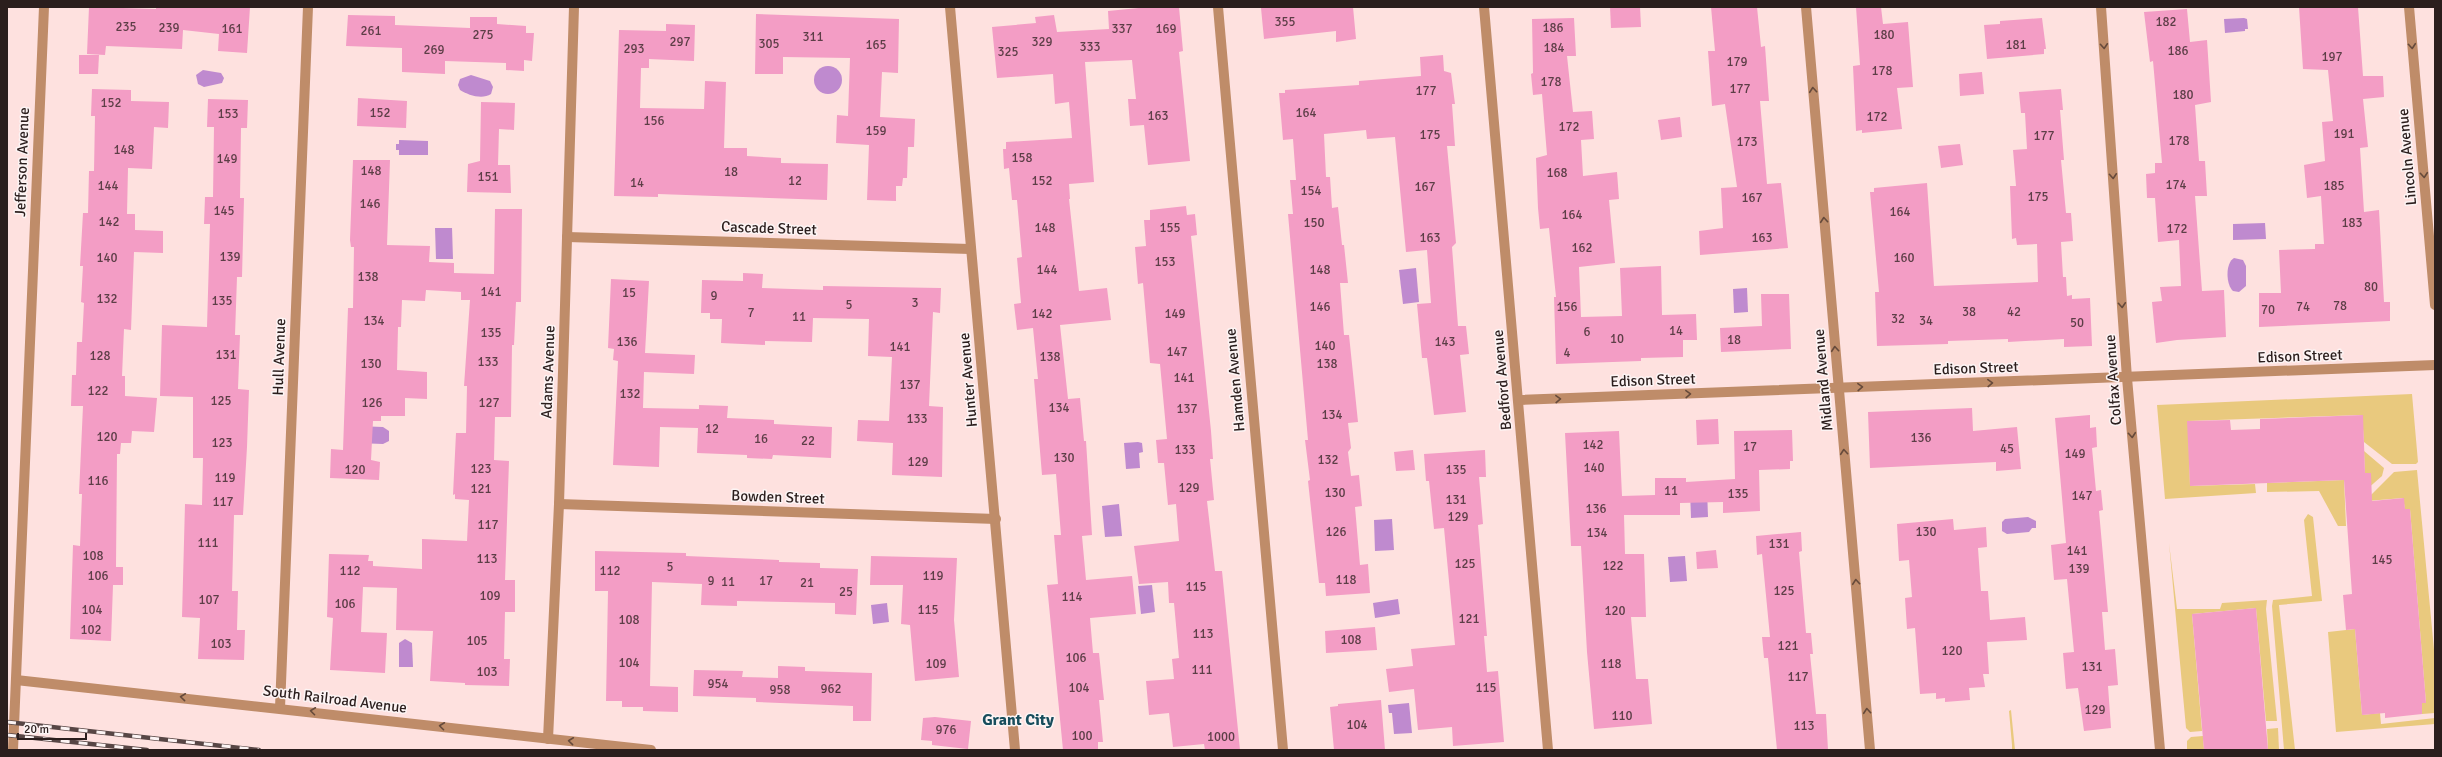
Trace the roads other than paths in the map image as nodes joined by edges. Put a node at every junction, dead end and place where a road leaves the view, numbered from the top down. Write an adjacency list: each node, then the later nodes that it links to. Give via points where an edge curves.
1 (44, 7): 19 (street, Jefferson Avenue)
2 (308, 7): 20 (street, Hull Avenue)
3 (574, 7): 10 (street, Adams Avenue)
4 (950, 7): 11 (street, Hunter Avenue)
5 (1218, 7): 25 (street, Hamden Avenue)
6 (1484, 7): 16 (street, Bedford Avenue)
7 (1806, 7): 15 (street, Midland Avenue, one-way to 7)
8 (2101, 7): 14 (street, Colfax Avenue, one-way to 14)
9 (2409, 7): 12 (street, Lincoln Avenue, one-way to 12)
10 (567, 237): 11 (street, Cascade Street); 17 (street, Adams Avenue)
11 (970, 249): 18 (street, Hunter Avenue)
12 (2435, 305)
13 (2435, 365): 14 (street, Edison Street)
14 (2127, 378): 15 (street, Edison Street, one-way to 14); 28 (street, Colfax Avenue, one-way to 28)
15 (1839, 388): 16 (street, Edison Street, one-way to 15); 27 (street, Midland Avenue, one-way to 15)
16 (1519, 400): 26 (street, Bedford Avenue)
17 (559, 504): 18 (street, Bowden Street); 21 (street, Adams Avenue)
18 (996, 520): 24 (street, Hunter Avenue)
19 (16, 680): 20 (street, South Railroad Avenue, one-way to 19); 22 (street, Jefferson Avenue)
20 (280, 708): 21 (street, South Railroad Avenue, one-way to 20)
21 (548, 739): 23 (street, South Railroad Avenue, one-way to 21)
22 (13, 750)
23 (651, 750)
24 (1015, 750)
25 (1283, 750)
26 (1548, 750)
27 (1870, 750)
28 (2160, 750)

